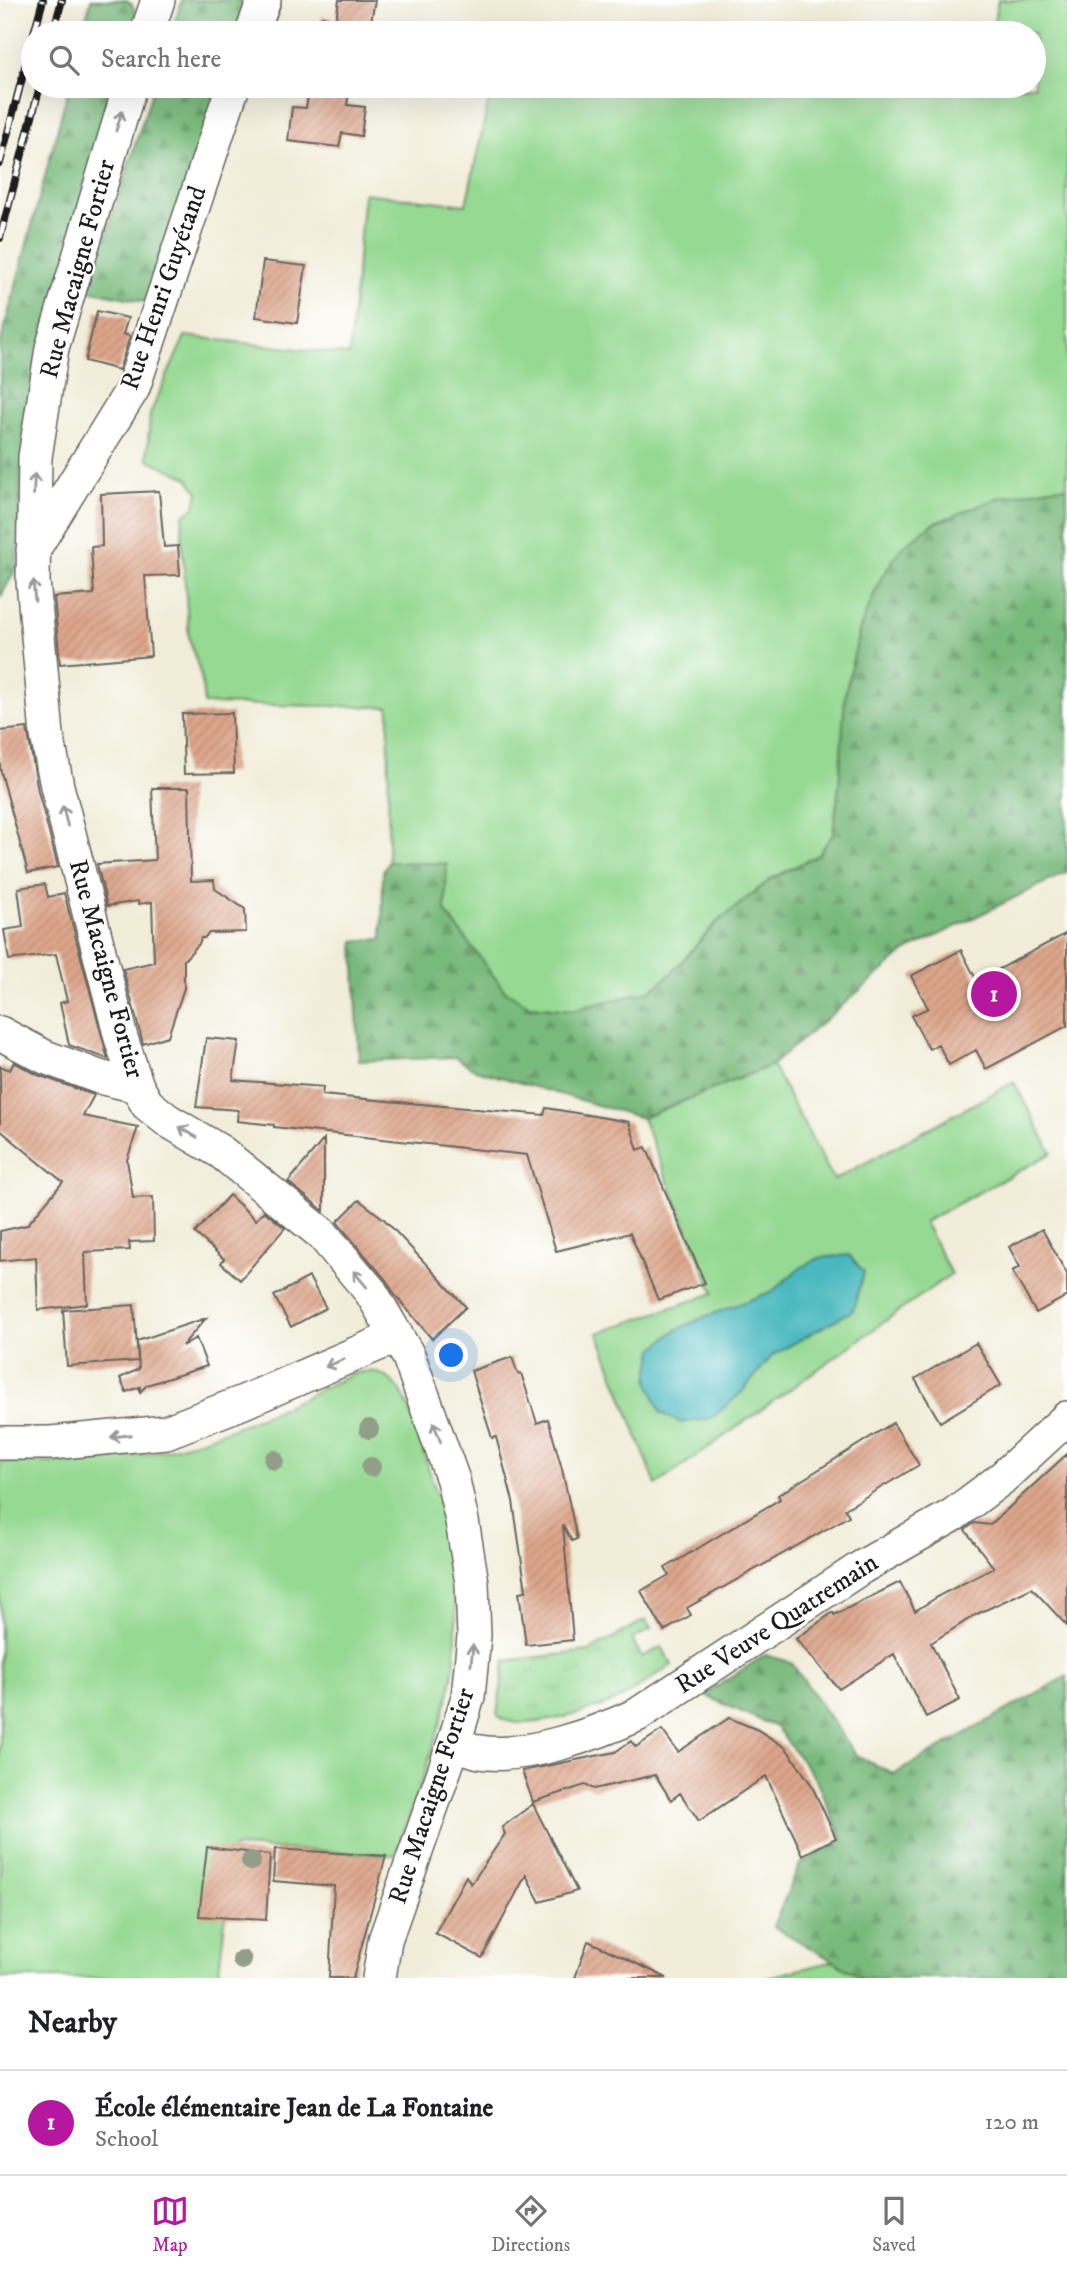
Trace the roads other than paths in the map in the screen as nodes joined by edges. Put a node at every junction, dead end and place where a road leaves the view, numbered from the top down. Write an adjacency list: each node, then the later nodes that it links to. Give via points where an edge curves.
1 (158, 0): 3 (street)
2 (264, 0): 4 (street)
3 (151, 21)
4 (256, 21)
5 (126, 98): 7 (street, Rue Macaigne Fortier, one-way to 5, via 35,457 52,348)
6 (229, 98): 7 (street, Rue Henri Guyétand, via 133,388)
7 (32, 552): 9 (street, Rue Macaigne Fortier, one-way to 7, via 57,786 47,735)
8 (0, 1033): 9 (street, via 45,1058)
9 (137, 1086): 10 (street, Rue Macaigne Fortier, one-way to 9, via 371,1292 322,1234 221,1152 167,1120 147,1104)
10 (397, 1336): 12 (street, one-way to 12, via 166,1432 51,1444); 13 (street, Rue Macaigne Fortier, one-way to 10, via 468,1697 474,1636 472,1583 453,1480 409,1357)
11 (1067, 1418): 13 (street, Rue Veuve Quatremain, via 1001,1479 953,1515 862,1567 637,1715 599,1732 505,1753 480,1752)
12 (0, 1443)
13 (454, 1743): 14 (street, Rue Macaigne Fortier, via 385,1940)
14 (379, 1978)

